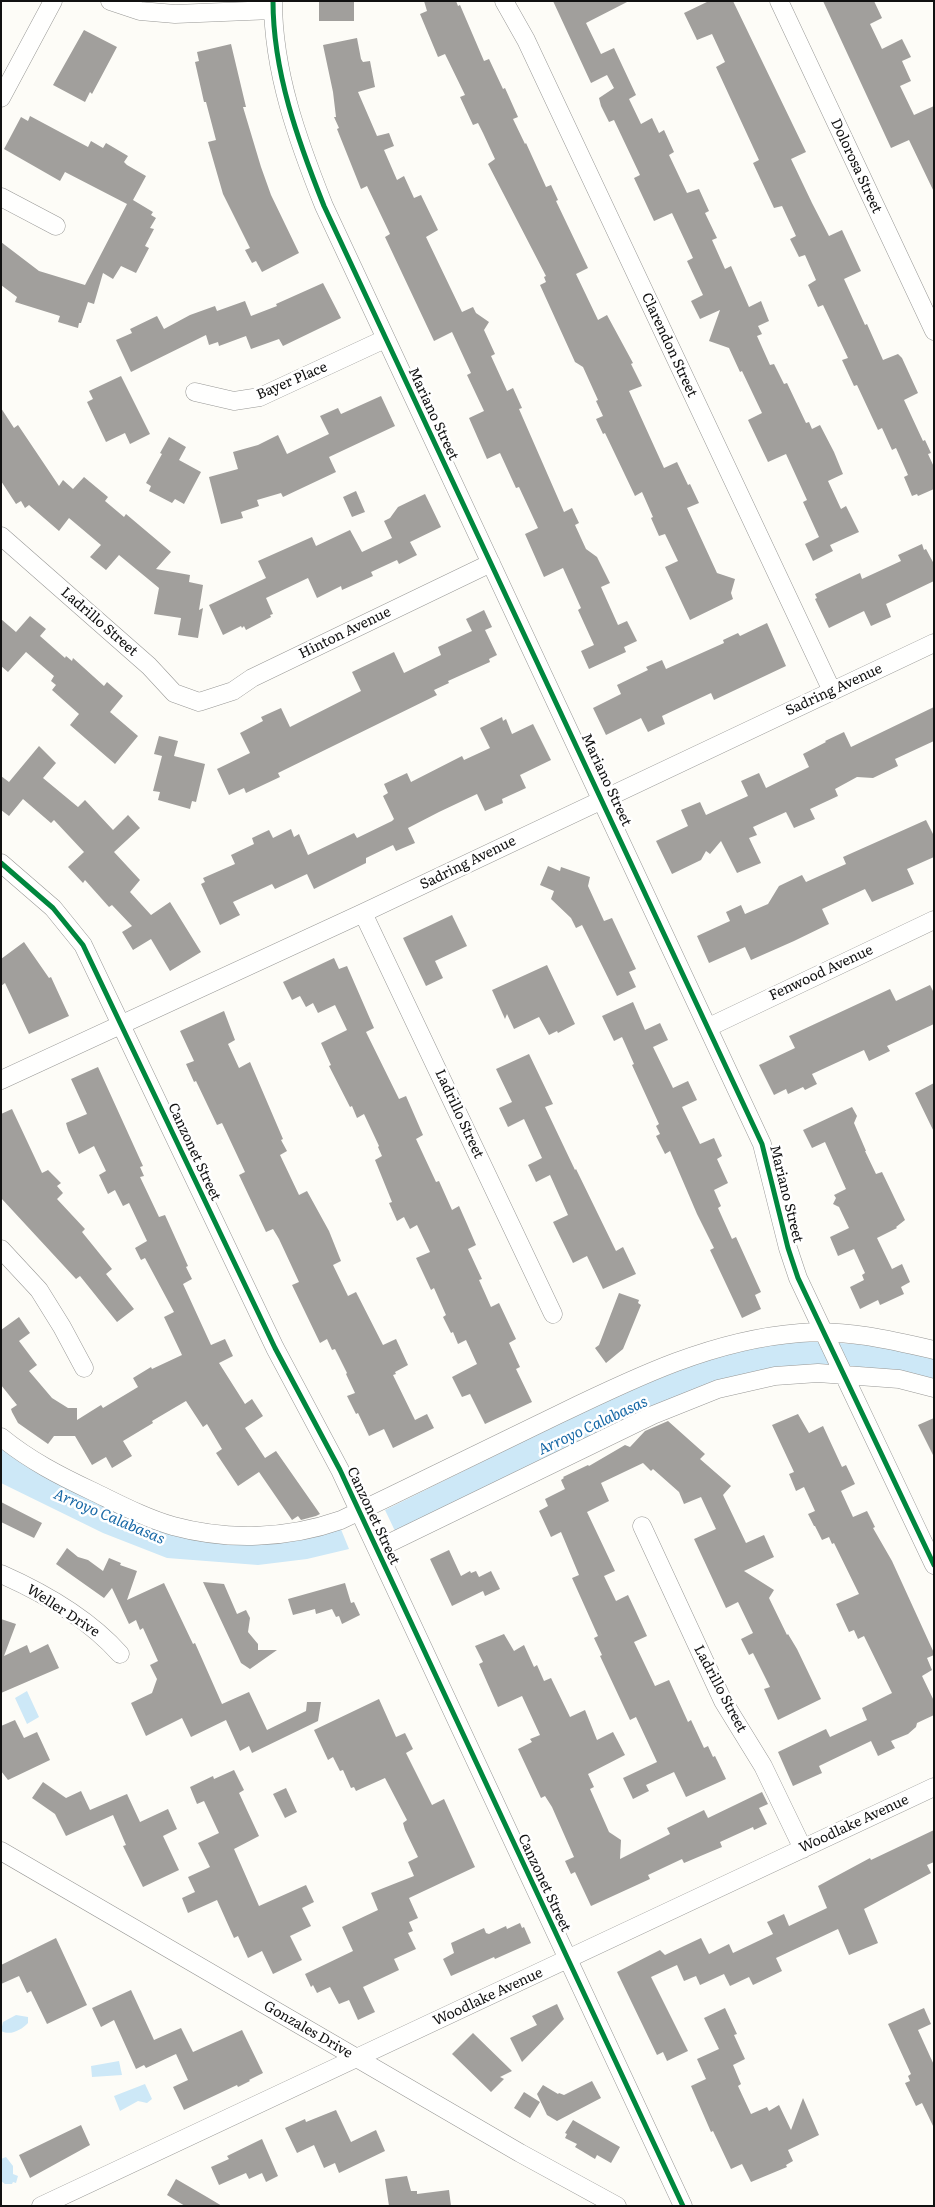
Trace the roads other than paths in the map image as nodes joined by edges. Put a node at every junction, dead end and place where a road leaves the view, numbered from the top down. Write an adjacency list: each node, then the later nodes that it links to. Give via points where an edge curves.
1 (53, 1): 6 (street)
2 (110, 1): 5 (street, via 140,11 175,14)
3 (504, 1): 15 (street, Clarendon Street, via 526,40)
4 (779, 1): 9 (street, Dolorosa Street)
5 (273, 6): 10 (street, Mariano Street, via 282,76 298,140 324,206)
6 (1, 98)
7 (1, 197): 8 (street)
8 (56, 226)
9 (934, 331)
10 (385, 339): 11 (street, Bayer Place, via 260,397 234,401); 13 (street, Mariano Street)
11 (195, 392)
12 (1, 536): 16 (street, Ladrillo Street, via 149,666 174,693)
13 (491, 563): 16 (street, Hinton Avenue, via 252,678 233,691); 17 (street, Mariano Street)
14 (934, 643): 15 (street, Sadring Avenue)
15 (832, 691): 17 (street, Sadring Avenue)
16 (199, 702)
17 (603, 799): 19 (street, Sadring Avenue); 22 (street, Mariano Street)
18 (1, 863): 21 (street, Canzonet Street, via 53,908 83,944)
19 (364, 913): 21 (street, Sadring Avenue); 25 (street, Ladrillo Street)
20 (933, 922): 22 (street, Fenwood Avenue)
21 (122, 1025): 23 (street, Sadring Avenue); 32 (street, Canzonet Street, via 275,1348)
22 (709, 1027): 26 (street, Mariano Street, via 762,1144 798,1278)
23 (1, 1080)
24 (1, 1249): 28 (street, via 38,1290)
25 (554, 1314)
26 (825, 1333): 27 (street, via 864,1335); 29 (street, Mariano Street); 32 (street, via 793,1333 743,1341 654,1370)
27 (934, 1350)
28 (84, 1368)
29 (845, 1376): 30 (street, via 899,1379); 34 (street, via 818,1372 775,1376 718,1389 653,1415); 35 (street, Mariano Street)
30 (934, 1388)
31 (1, 1437): 32 (street, via 35,1462 74,1483 143,1515 192,1530 245,1536 299,1533)
32 (359, 1511): 34 (street, Canzonet Street)
33 (642, 1526): 39 (street, Ladrillo Street, via 723,1701 763,1766)
34 (377, 1549): 41 (street, Canzonet Street)
35 (934, 1565)
36 (1, 1574): 37 (street, Weller Drive, via 35,1589 64,1608 108,1640)
37 (120, 1654)
38 (934, 1787): 39 (street, Woodlake Avenue)
39 (804, 1849): 41 (street, Woodlake Avenue)
40 (1, 1852): 42 (street, Gonzales Drive)
41 (567, 1959): 42 (street, Woodlake Avenue); 45 (street, Canzonet Street)
42 (358, 2058): 43 (street, Woodlake Avenue); 44 (street, Gonzales Drive)
43 (42, 2206)
44 (617, 2206)
45 (683, 2206)

